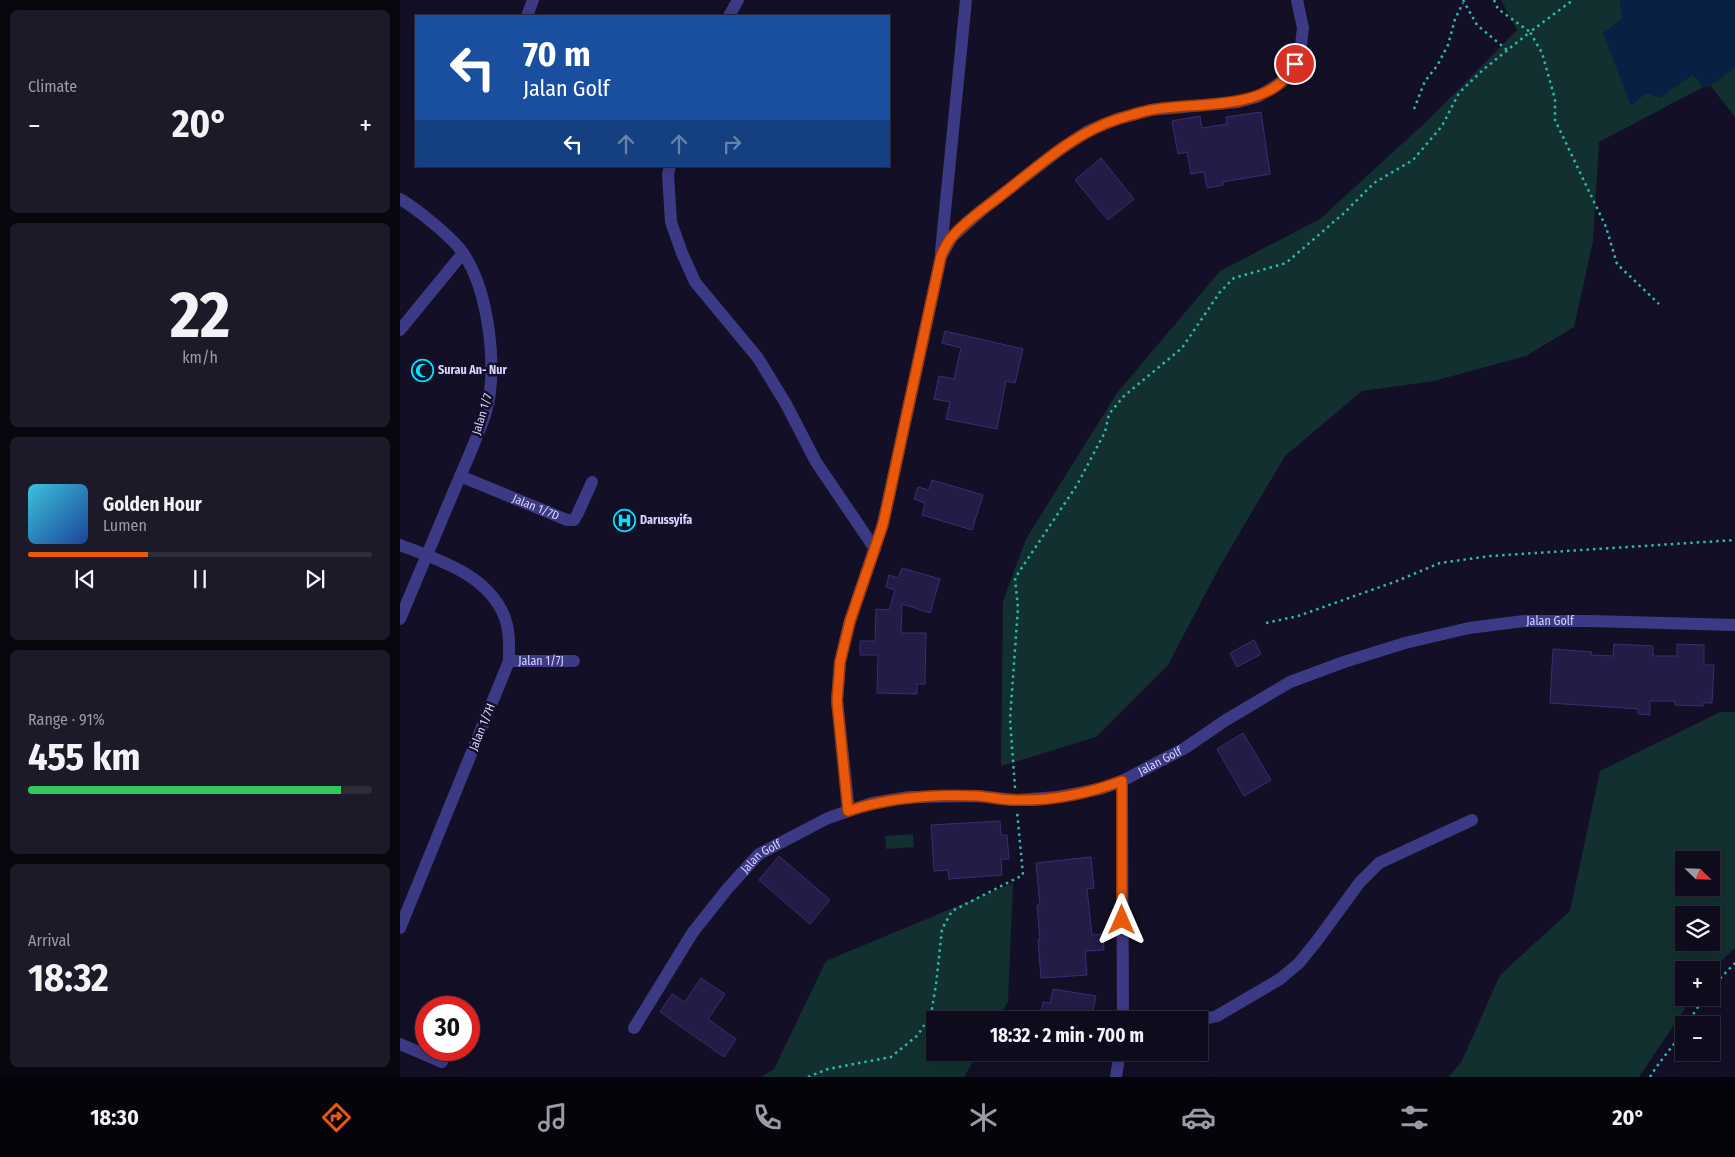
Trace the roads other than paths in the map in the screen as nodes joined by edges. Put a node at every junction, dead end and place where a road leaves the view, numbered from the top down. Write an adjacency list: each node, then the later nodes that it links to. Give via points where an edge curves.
1 (533, 0): 5 (street)
2 (738, 0): 6 (street)
3 (966, 0): 10 (street)
4 (1297, 0): 10 (street, via 1303,28 1300,53 1290,74 1277,86 1257,97 1238,102 1151,110 1088,131 981,211 952,237)
5 (526, 15)
6 (730, 15)
7 (670, 167): 15 (street, via 671,222 695,282 758,358 816,462)
8 (400, 199): 9 (street, Jalan 1/7)
9 (463, 253): 11 (street); 12 (street, Jalan 1/7, via 476,281 487,320 491,385 486,411)
10 (941, 256): 15 (street, via 896,469)
11 (400, 330)
12 (460, 476): 13 (street, Jalan 1/7D, via 568,520 574,520); 16 (street, Jalan 1/7)
13 (592, 482)
14 (400, 545): 16 (street, Jalan 1/7H)
15 (875, 549): 22 (street, via 850,621 840,662 837,701)
16 (427, 555): 17 (street, Jalan 1/7); 19 (street, Jalan 1/7H, via 475,578 492,596 505,618)
17 (400, 619)
18 (1735, 625): 21 (street, Jalan Golf, via 1524,621 1469,628 1405,643 1290,682 1185,748)
19 (509, 660): 20 (street, Jalan 1/7J); 24 (street, Jalan 1/7H)
20 (574, 661)
21 (1122, 781): 22 (street, Jalan Golf, via 1100,789 1057,797 1016,800 978,796 909,798 872,803); 25 (street)
22 (848, 811): 27 (street, Jalan Golf, via 759,854 693,932)
23 (1472, 820): 26 (street, via 1379,863 1360,882 1299,963 1280,979 1218,1016)
24 (400, 928)
25 (1123, 1011)
26 (1208, 1018)
27 (634, 1028)
28 (400, 1044): 30 (street)
29 (1119, 1061): 31 (street)
30 (442, 1062)
31 (1116, 1077)

